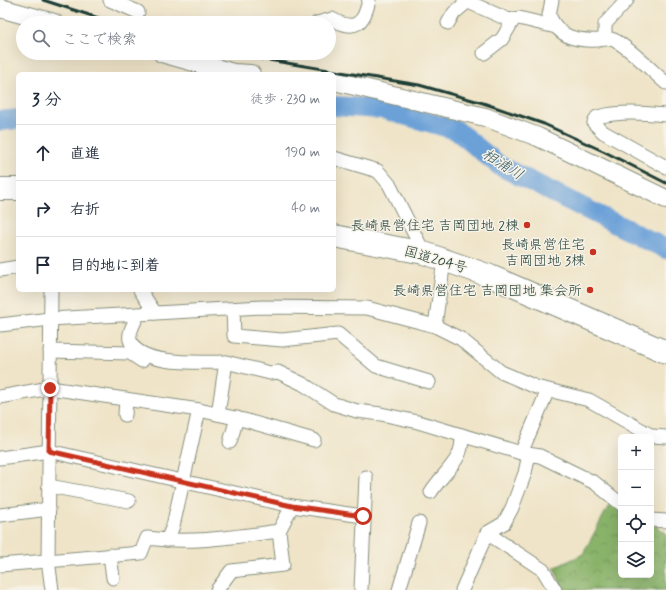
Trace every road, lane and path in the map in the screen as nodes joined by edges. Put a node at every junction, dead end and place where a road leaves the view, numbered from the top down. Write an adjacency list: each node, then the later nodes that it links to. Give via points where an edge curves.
1 (110, 0): 7 (street)
2 (369, 0): 10 (street, via 367,12 352,26 344,26)
3 (466, 0): 9 (street, via 509,20); 11 (street)
4 (552, 0): 12 (street, via 549,15)
5 (627, 0): 13 (street, via 605,24)
6 (0, 8): 8 (street)
7 (138, 12)
8 (29, 16)
9 (514, 19): 12 (street); 14 (street, via 502,39)
10 (336, 21)
11 (448, 23)
12 (556, 27): 13 (street, via 568,37 581,40)
13 (605, 39): 18 (street, via 613,40 638,58)
14 (484, 53)
15 (187, 60): 16 (street)
16 (229, 72)
17 (336, 81): 24 (street, via 485,117 538,137)
18 (666, 83)
19 (666, 115): 21 (street, via 608,114 597,117 594,124 603,132)
20 (336, 159): 26 (street, via 378,170)
21 (666, 167)
22 (0, 189): 23 (highway)
23 (16, 189)
24 (666, 199)
25 (336, 236): 26 (highway, 国道204号)
26 (434, 256): 36 (street); 38 (highway, 国道204号, via 490,276)
27 (16, 267): 28 (street)
28 (0, 270)
29 (51, 292): 34 (street)
30 (141, 292): 32 (street)
31 (233, 309): 32 (street); 36 (street, via 367,308); 40 (street, via 234,336 282,340 338,334 376,366)
32 (155, 313): 33 (street)
33 (138, 314): 34 (street); 39 (street, via 130,333 130,341 135,349 168,361 193,357)
34 (50, 319): 35 (street); 37 (street)
35 (0, 325)
36 (435, 326): 42 (street, via 460,339 501,372)
37 (50, 351): 39 (street, via 130,353 151,365 183,369); 41 (street)
38 (666, 352)
39 (222, 366): 46 (street); 49 (street, via 278,372 304,384 334,404 356,411 418,422)
40 (429, 382)
41 (50, 388): 43 (street); 44 (street); 53 (street)
42 (548, 390): 50 (street, via 590,400 652,436); 54 (street)
43 (0, 397)
44 (126, 399): 45 (street); 47 (street)
45 (199, 410): 46 (street); 57 (street)
46 (218, 414): 48 (street)
47 (125, 415)
48 (237, 418): 51 (street); 52 (street)
49 (462, 435): 54 (street); 59 (street, via 460,452 456,460)
50 (666, 437)
51 (314, 440)
52 (230, 442)
53 (49, 451): 55 (street); 57 (street); 58 (street)
54 (525, 454): 61 (street, via 540,456 595,483); 70 (street, via 526,473 512,508 504,522)
55 (0, 458)
56 (366, 477): 65 (street)
57 (183, 480): 62 (street); 71 (street, via 173,526)
58 (49, 486): 60 (street); 63 (street)
59 (431, 492)
60 (129, 501)
61 (618, 502)
62 (292, 506): 65 (street); 69 (street)
63 (49, 509): 64 (street); 73 (street)
64 (0, 515)
65 (363, 516): 78 (street)
66 (654, 520): 67 (street)
67 (666, 521)
68 (419, 523): 79 (street)
69 (279, 531): 71 (street, via 209,540); 77 (street, via 283,565 231,571)
70 (487, 533): 80 (street); 81 (street, via 543,570)
71 (167, 540): 72 (street, via 147,538 142,553)
72 (110, 555): 73 (street); 75 (street)
73 (48, 560): 74 (street); 76 (street)
74 (0, 565)
75 (113, 578)
76 (52, 590)
77 (217, 590)
78 (361, 590)
79 (399, 590)
80 (462, 590)
81 (555, 590)

